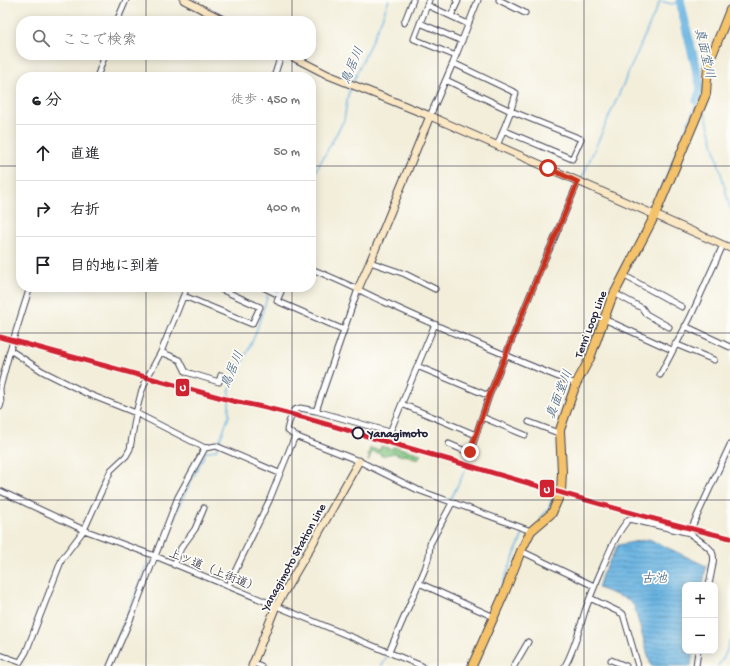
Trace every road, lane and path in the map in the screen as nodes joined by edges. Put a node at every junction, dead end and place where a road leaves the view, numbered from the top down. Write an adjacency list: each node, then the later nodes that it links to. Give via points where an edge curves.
1 (126, 0): 10 (street)
2 (184, 0): 11 (street)
3 (413, 0): 13 (street)
4 (456, 0): 12 (street, via 458,1)
5 (478, 0): 15 (street)
6 (499, 0): 9 (street)
7 (428, 3): 12 (street); 14 (street)
8 (730, 10): 30 (main road, Tenri Loop Line, via 708,66 706,94)
9 (525, 13)
10 (119, 16)
11 (215, 16)
12 (452, 16): 15 (street)
13 (404, 23)
14 (420, 23): 16 (street); 17 (street, via 414,39)
15 (468, 24): 16 (street)
16 (462, 41): 17 (street)
17 (456, 56): 21 (street)
18 (103, 60): 22 (street)
19 (279, 60): 23 (street)
20 (299, 60): 26 (street, via 328,75)
21 (454, 63): 24 (street); 25 (street, via 516,93)
22 (100, 72)
23 (276, 72)
24 (446, 80): 25 (street); 26 (street)
25 (511, 111): 27 (street); 27 (street, via 581,139 572,159)
26 (430, 116): 28 (street); 32 (street)
27 (503, 130): 28 (street)
28 (497, 146): 29 (street)
29 (578, 182): 30 (street); 56 (street)
30 (655, 215): 31 (street); 34 (main road, Tenri Loop Line)
31 (726, 246): 48 (street)
32 (370, 262): 35 (street); 36 (street, via 405,274)
33 (316, 271): 35 (street)
34 (623, 275): 42 (main road, Tenri Loop Line); 45 (street)
35 (358, 288): 47 (street); 50 (street)
36 (435, 289)
37 (28, 292): 53 (street)
38 (185, 292): 44 (street)
39 (227, 292): 44 (street, via 260,307 252,324)
40 (273, 292): 43 (street)
41 (280, 292): 43 (street)
42 (614, 293): 46 (main road, Tenri Loop Line); 49 (street)
43 (279, 295): 50 (street, via 277,301)
44 (184, 296): 55 (street)
45 (682, 307)
46 (604, 319): 54 (street); 61 (main road, Tenri Loop Line, via 590,358)
47 (434, 324): 56 (street); 58 (street)
48 (685, 326): 51 (street); 52 (street)
49 (669, 327)
50 (344, 330): 66 (street)
51 (676, 344): 54 (street); 57 (street)
52 (730, 347)
53 (10, 350): 62 (street); 67 (street, via 42,371 88,394)
54 (672, 350): 60 (street)
55 (161, 352): 59 (street, via 180,360 186,372 219,382); 67 (street, via 147,378)
56 (506, 356): 61 (street); 63 (street)
57 (714, 360)
58 (417, 366): 63 (street); 64 (street)
59 (221, 375)
60 (660, 375)
61 (576, 384): 70 (main road, Tenri Loop Line, via 560,430)
62 (0, 388): 65 (street)
63 (489, 396): 68 (street)
64 (402, 404): 66 (street, via 390,432); 71 (street)
65 (0, 407)
66 (316, 411): 73 (street, via 300,408 294,410 288,430)
67 (136, 413): 76 (street); 82 (street, via 130,449 110,470)
68 (482, 417): 71 (street); 72 (street)
69 (529, 422): 70 (street)
70 (561, 434): 83 (main road, Tenri Loop Line, via 561,492 552,513)
71 (476, 435): 74 (street, via 470,452)
72 (525, 435)
73 (295, 436): 77 (street); 78 (street)
74 (449, 444)
75 (730, 445): 84 (street)
76 (205, 448): 78 (street, via 217,446); 86 (street, via 178,497)
77 (359, 461): 80 (street, via 396,480); 93 (street, Yanagimoto Station Line)
78 (280, 473): 90 (street, via 263,515)
79 (0, 491): 82 (street, 上ツ道（上街道）)
80 (452, 503): 83 (street); 89 (street, via 430,544 429,556)
81 (204, 508): 87 (street)
82 (84, 530): 86 (street, 上ツ道（上街道）); 98 (street, via 62,559 20,662)
83 (532, 531): 85 (main road, Tenri Loop Line)
84 (690, 533): 88 (street, via 712,550 714,557); 91 (street, via 629,519 611,546)
85 (521, 551): 91 (street); 94 (main road, Tenri Loop Line)
86 (155, 556): 87 (street, 上ツ道（上街道）); 101 (street)
87 (174, 565): 90 (street, 上ツ道（上街道）)
88 (710, 582)
89 (419, 584): 94 (street); 96 (street)
90 (228, 586): 93 (street, 上ツ道（上街道）)
91 (594, 586): 92 (street)
92 (590, 598): 105 (street); 107 (street, via 623,614)
93 (276, 606): 96 (street, 上ツ道（上街道）); 100 (street, Yanagimoto Station Line)
94 (494, 618): 103 (main road, Tenri Loop Line)
95 (528, 642): 104 (street)
96 (389, 652): 102 (street, 上ツ道（上街道）)
97 (698, 654): 108 (street)
98 (0, 655)
99 (611, 660): 106 (street)
100 (256, 665)
101 (110, 666)
102 (422, 666)
103 (472, 666)
104 (514, 666)
105 (566, 666)
106 (626, 666)
107 (638, 666)
108 (696, 666)

